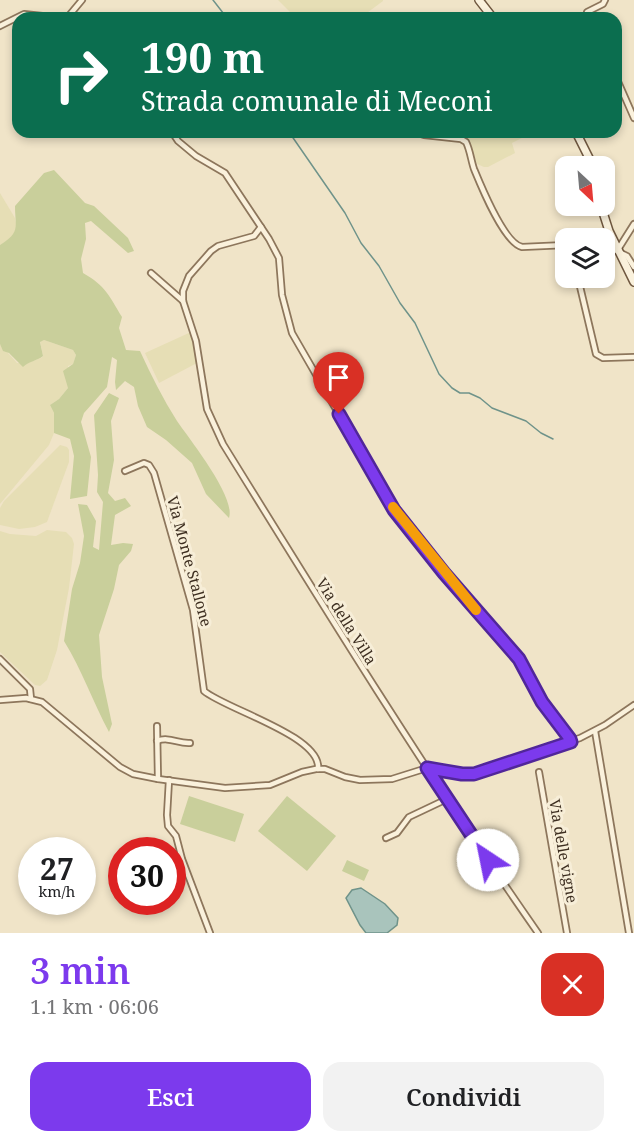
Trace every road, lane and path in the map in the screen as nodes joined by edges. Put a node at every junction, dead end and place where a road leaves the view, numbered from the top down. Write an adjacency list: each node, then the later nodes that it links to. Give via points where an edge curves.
1 (82, 0): 4 (street)
2 (479, 0): 5 (street)
3 (605, 0): 6 (street)
4 (72, 12)
5 (488, 12)
6 (587, 12)
7 (622, 91): 8 (street)
8 (634, 118)
9 (176, 138): 14 (street, via 196,156 225,173)
10 (452, 138): 15 (street, via 466,142 499,222 516,245)
11 (579, 138): 12 (street)
12 (587, 156)
13 (634, 224): 17 (street)
14 (261, 227): 22 (street, via 254,236 211,251 187,279); 32 (street, via 278,257 292,333 388,501 519,659 542,702)
15 (555, 246)
16 (615, 246): 17 (street)
17 (617, 251): 18 (street, via 626,255); 20 (street)
18 (634, 267)
19 (151, 273): 22 (street)
20 (634, 282)
21 (580, 288): 23 (street, via 596,354 603,358)
22 (183, 301): 34 (street, Via della Villa, via 195,337 209,414 223,444)
23 (634, 357)
24 (125, 471): 35 (street, Via Monte Stallone, via 145,463 154,473 193,610 204,691 293,737 317,759)
25 (0, 659): 26 (street, via 29,688)
26 (31, 699): 27 (street); 37 (street, via 45,704 127,771)
27 (0, 700)
28 (634, 705): 30 (street)
29 (157, 726): 31 (street)
30 (595, 731): 32 (street); 44 (street)
31 (157, 741): 33 (street, via 166,738); 37 (street)
32 (571, 742): 34 (street, via 474,774)
33 (190, 743)
34 (427, 768): 35 (street, via 384,780 354,779); 39 (street, Via della Villa)
35 (318, 769): 38 (street, via 265,785 220,787)
36 (539, 772): 43 (street, Via delle vigne)
37 (158, 779): 38 (street)
38 (169, 780): 41 (street, via 168,826 176,836)
39 (447, 799): 40 (street, via 409,817); 42 (street, Via della Villa)
40 (386, 838)
41 (210, 933)
42 (538, 933)
43 (567, 933)
44 (629, 933)

